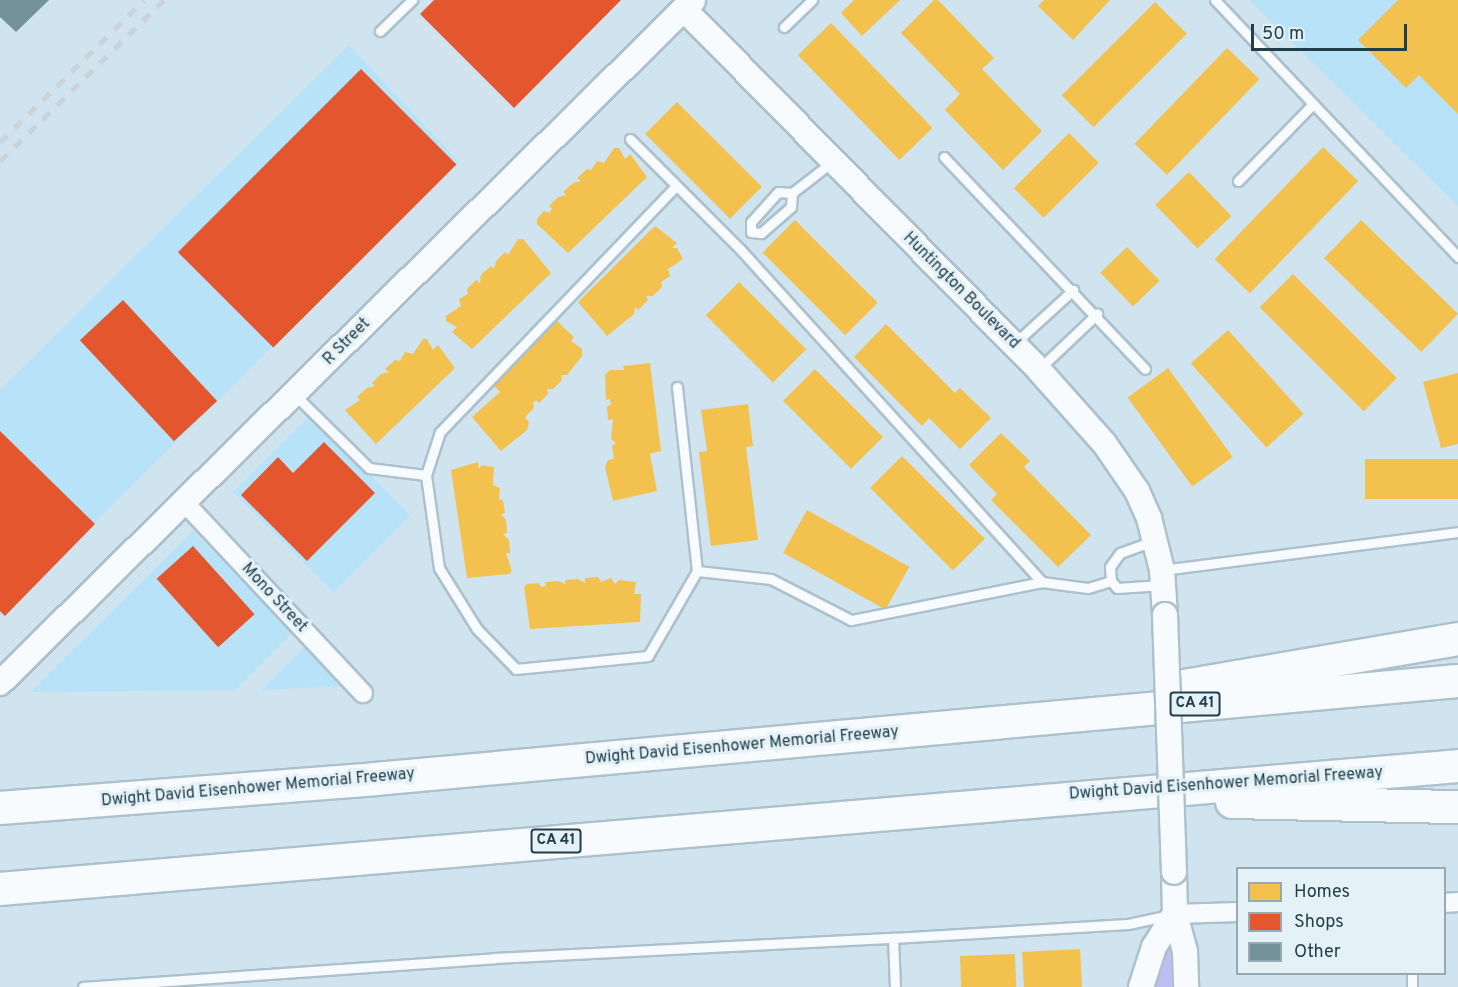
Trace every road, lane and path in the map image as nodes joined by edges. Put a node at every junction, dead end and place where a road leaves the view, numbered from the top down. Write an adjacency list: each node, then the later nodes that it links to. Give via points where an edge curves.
1 (412, 0): 6 (lane)
2 (812, 0): 5 (lane)
3 (1215, 0): 7 (lane)
4 (688, 5): 10 (street, Huntington Boulevard); 23 (street, R Street)
5 (784, 27)
6 (380, 31)
7 (1313, 104): 11 (lane); 16 (lane)
8 (630, 139): 12 (lane)
9 (944, 157): 17 (lane)
10 (832, 162): 13 (lane); 19 (street, Huntington Boulevard)
11 (1238, 181)
12 (676, 186): 15 (lane); 24 (lane, via 440,432)
13 (792, 193): 14 (lane, via 791,207 761,233); 14 (lane, via 778,192 751,222)
14 (751, 232): 15 (lane)
15 (737, 246): 31 (lane)
16 (1458, 257)
17 (1073, 290): 18 (lane); 19 (lane)
18 (1097, 314): 20 (lane); 21 (lane)
19 (1014, 344): 20 (street, Huntington Boulevard)
20 (1038, 369): 27 (street, Huntington Boulevard, via 1123,468)
21 (1145, 369)
22 (677, 387): 28 (lane)
23 (294, 394): 24 (lane, via 369,468); 25 (street, R Street)
24 (426, 475): 28 (lane, via 439,568 477,629 516,669 648,656)
25 (184, 502): 34 (street, R Street); 35 (street, Mono Street)
26 (1458, 532): 29 (lane)
27 (1156, 540): 29 (street, Huntington Boulevard); 30 (lane, via 1120,553 1110,567)
28 (697, 572): 31 (lane, via 771,579 851,620)
29 (1163, 577): 30 (lane, via 1117,588); 43 (street, Huntington Boulevard, bridge)
30 (1111, 581): 31 (lane, via 1088,588)
31 (1042, 582)
32 (1458, 639): 36 (highway)
33 (1458, 681): 36 (highway, Dwight David Eisenhower Memorial Freeway / CA 41)
34 (0, 683)
35 (363, 693)
36 (932, 729): 39 (highway, Dwight David Eisenhower Memorial Freeway / CA 41)
37 (1458, 766): 38 (highway, Dwight David Eisenhower Memorial Freeway / CA 41)
38 (1052, 798): 40 (highway); 41 (highway, Dwight David Eisenhower Memorial Freeway / CA 41)
39 (20, 806)
40 (1458, 807)
41 (0, 889)
42 (1236, 912): 43 (street)
43 (1175, 914): 44 (lane, via 1128,924); 47 (street, via 1154,947); 48 (street, Huntington Boulevard, via 1185,952)
44 (893, 938): 45 (lane, via 494,958); 46 (lane)
45 (83, 987)
46 (895, 987)
47 (1141, 987)
48 (1186, 987)

